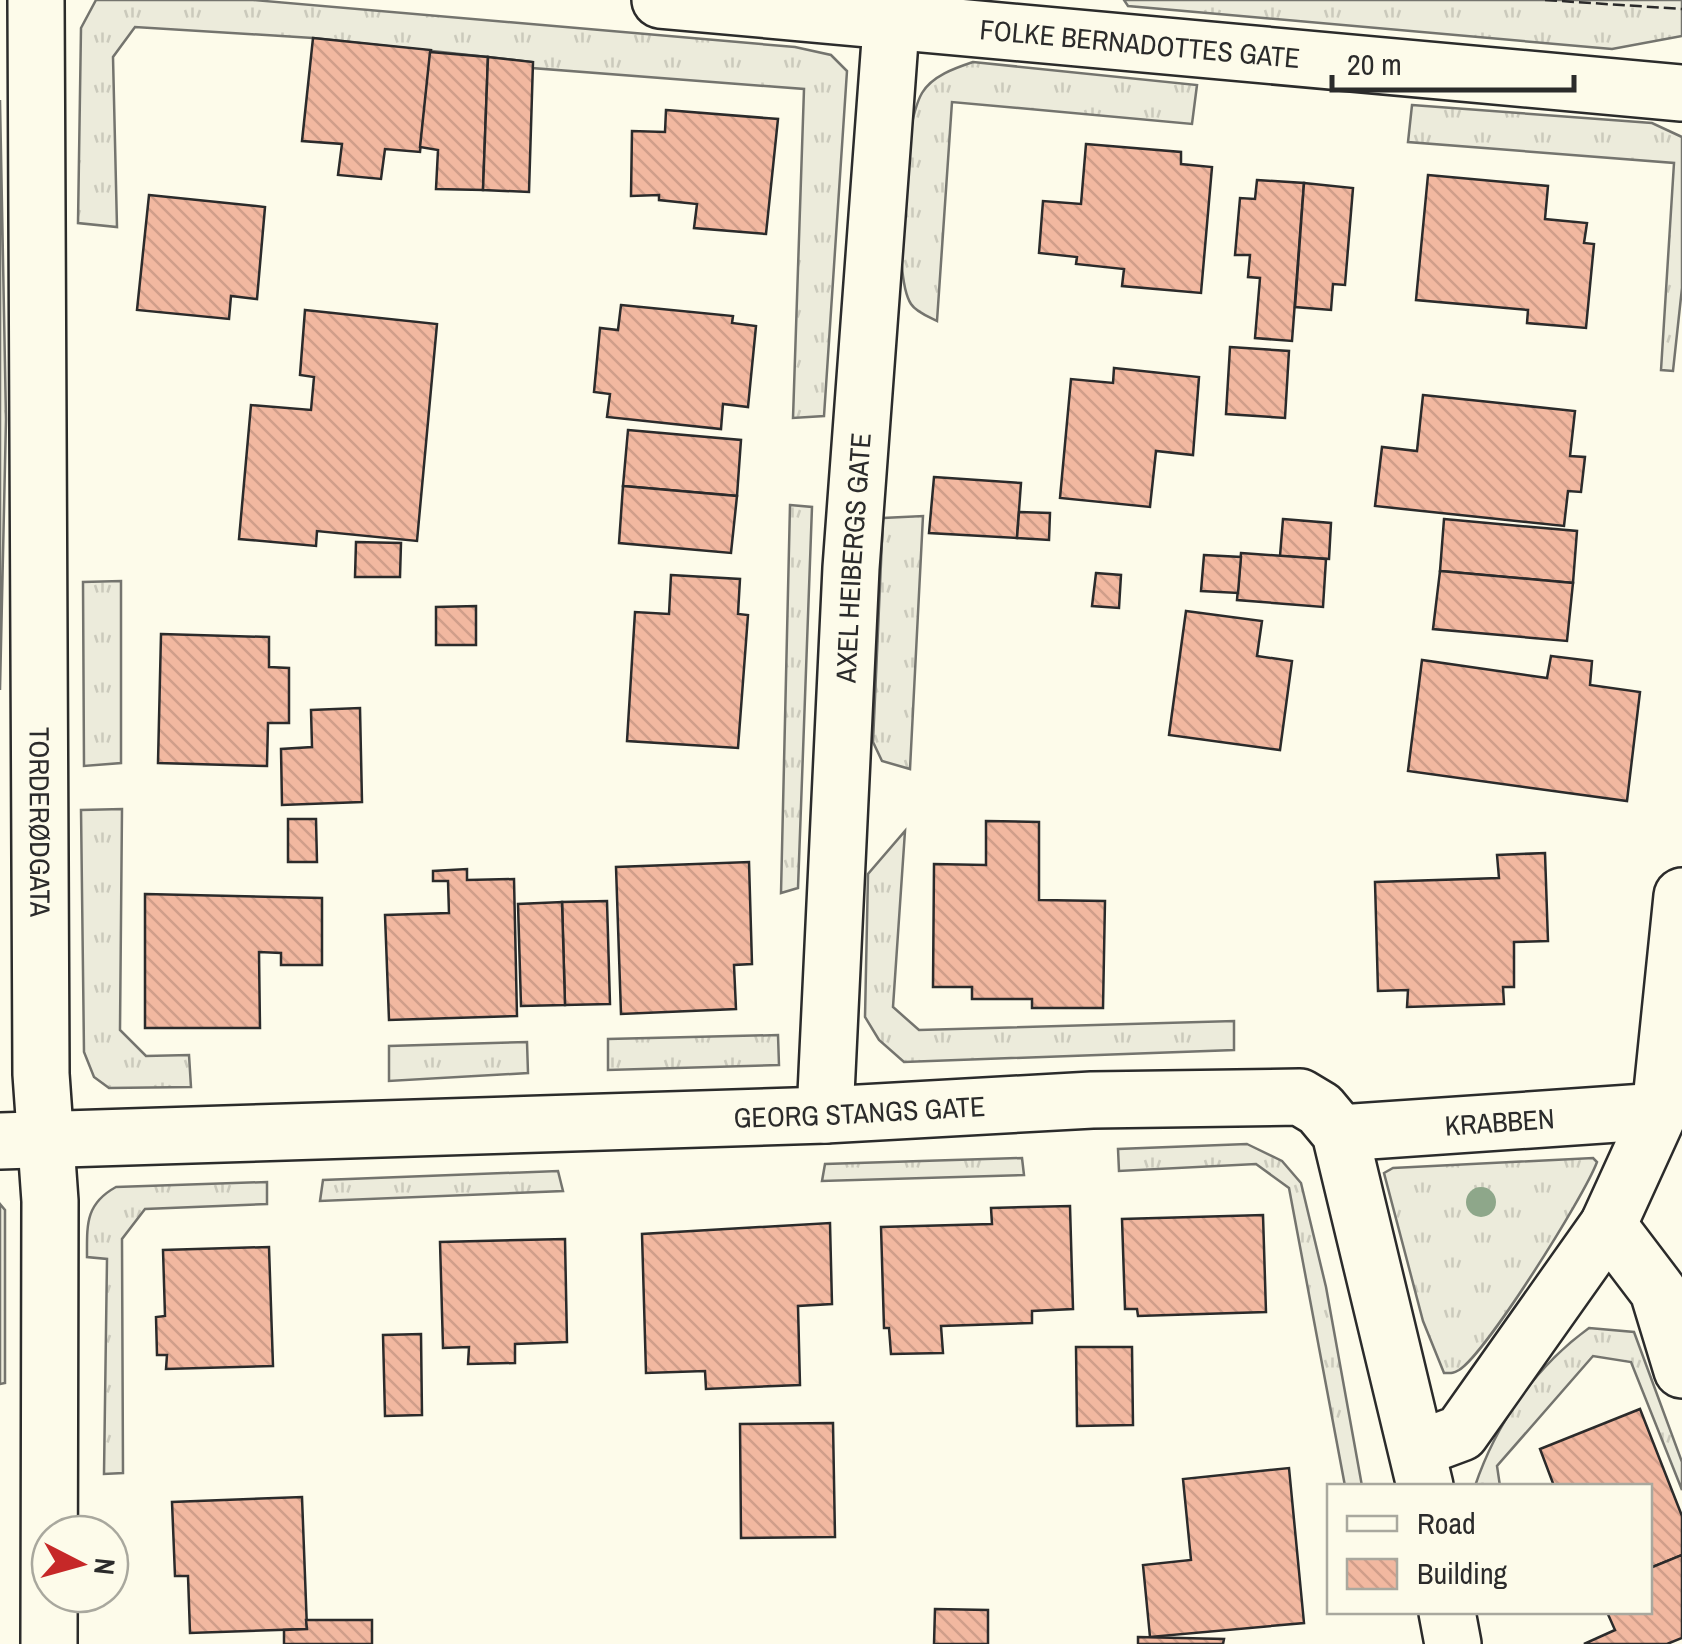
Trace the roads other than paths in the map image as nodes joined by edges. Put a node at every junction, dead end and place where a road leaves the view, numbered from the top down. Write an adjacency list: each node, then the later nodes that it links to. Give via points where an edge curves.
1 (36, 0): 9 (street, TORDERØDGATA, via 40,1074)
2 (660, 0): 3 (street, FOLKE BERNADOTTES GATE)
3 (892, 10): 4 (street, FOLKE BERNADOTTES GATE); 7 (street, AXEL HEIBERGS GATE, via 851,568)
4 (1682, 93)
5 (1682, 896): 6 (street)
6 (1660, 1111): 8 (street, KRABBEN); 10 (street)
7 (824, 1115): 8 (street, GEORG STANGS GATE, via 1300,1097); 9 (street, GEORG STANGS GATE)
8 (1340, 1132): 12 (street)
9 (22, 1140): 14 (street, TORDERØDGATA, via 50,1201)
10 (1608, 1225): 11 (street, via 1658,1291); 12 (street, via 1461,1433)
11 (1682, 1370)
12 (1421, 1468)
13 (1447, 1614): 15 (street)
14 (49, 1644)
15 (1453, 1644)

